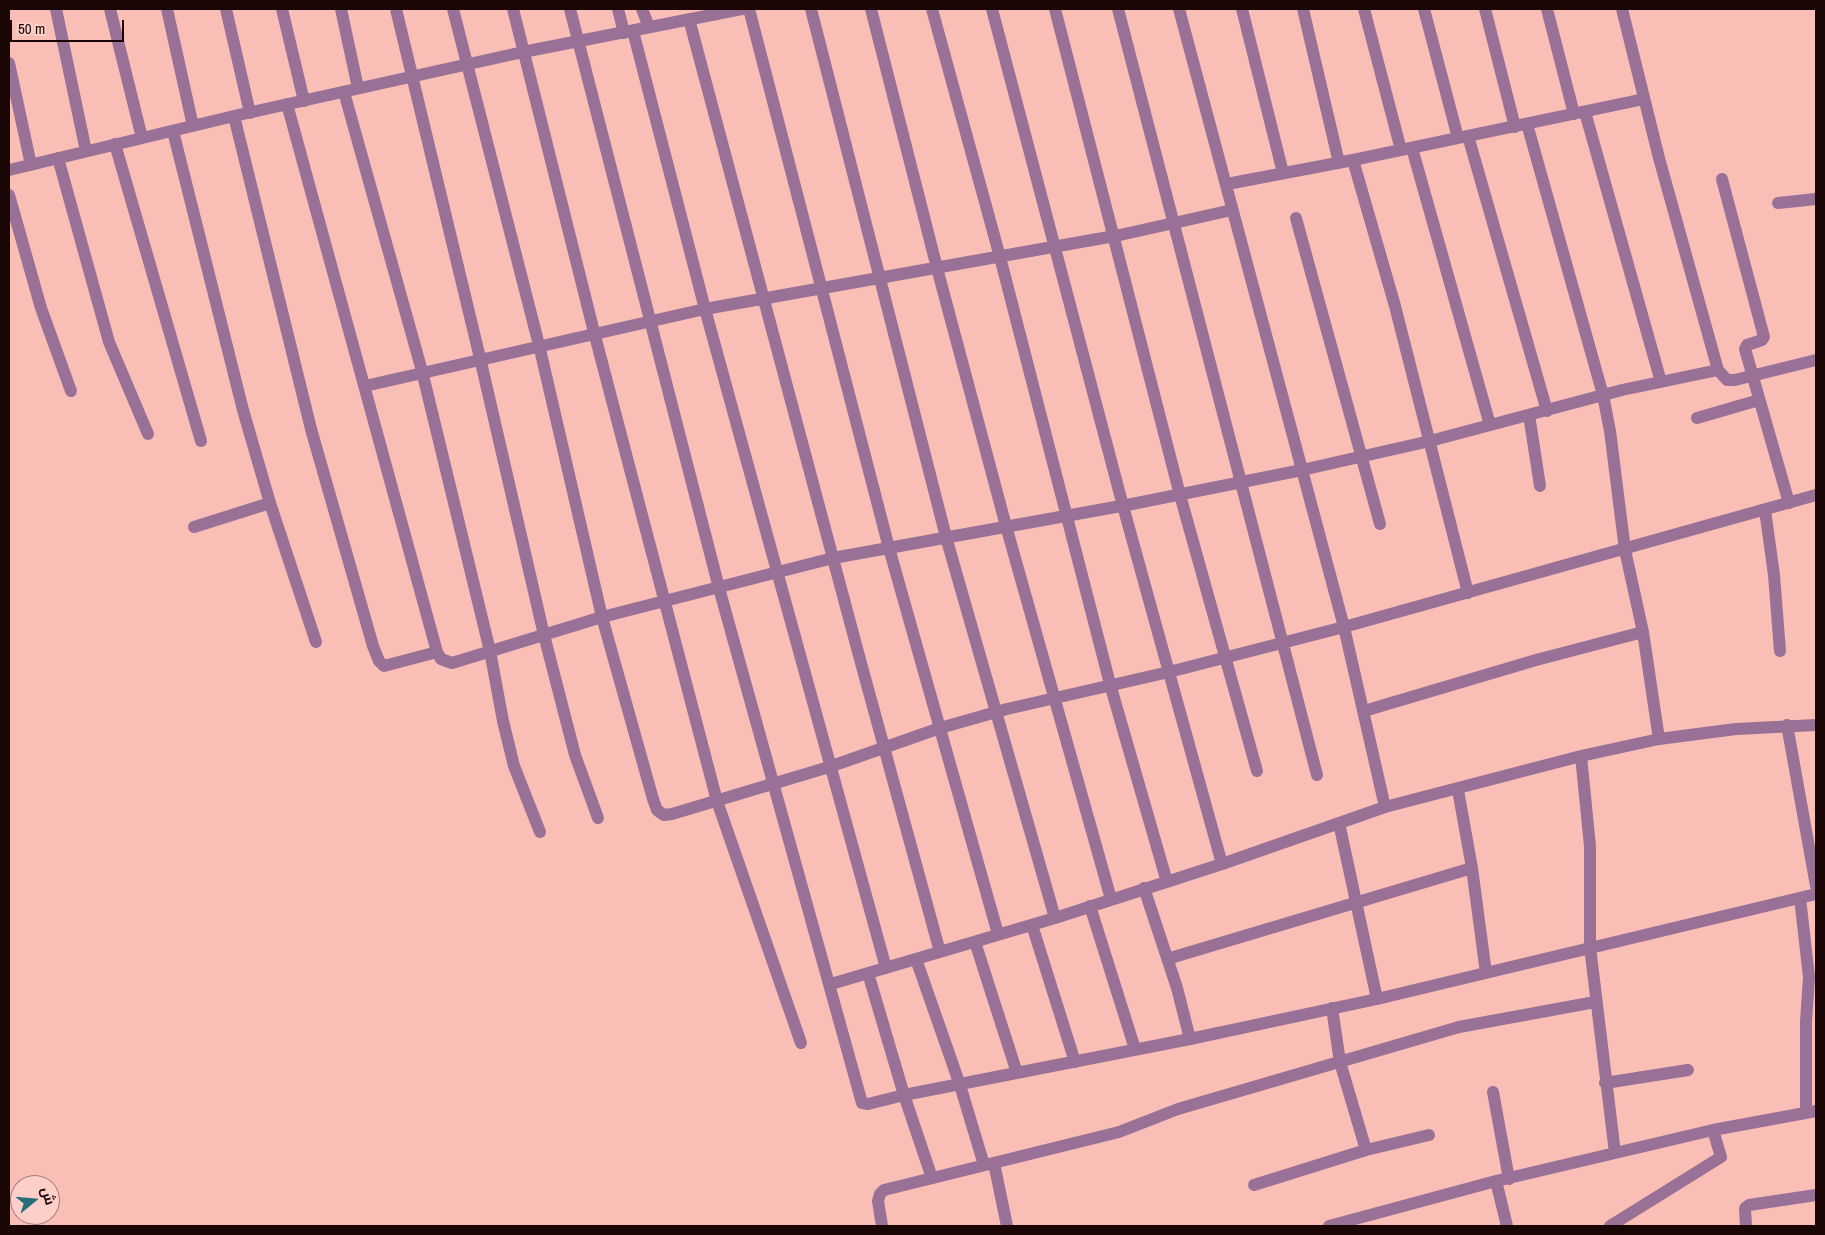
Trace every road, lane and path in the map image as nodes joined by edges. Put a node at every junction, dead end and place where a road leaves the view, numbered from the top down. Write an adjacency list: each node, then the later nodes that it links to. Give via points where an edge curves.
1 (56, 9): 52 (street)
2 (110, 9): 49 (street)
3 (167, 9): 46 (street)
4 (226, 9): 42 (street)
5 (282, 9): 40 (street)
6 (341, 9): 37 (street)
7 (396, 9): 36 (street)
8 (453, 9): 35 (street)
9 (513, 9): 33 (street)
10 (570, 9): 32 (street)
11 (618, 9): 31 (street)
12 (642, 9): 30 (street)
13 (742, 9): 29 (street)
14 (748, 9): 72 (street)
15 (811, 9): 71 (street)
16 (871, 9): 70 (street)
17 (932, 9): 69 (street)
18 (992, 9): 68 (street)
19 (1055, 9): 67 (street)
20 (1118, 9): 66 (street)
21 (1179, 9): 60 (street)
22 (1242, 9): 58 (street)
23 (1303, 9): 55 (street)
24 (1364, 9): 51 (street)
25 (1424, 9): 48 (street)
26 (1485, 9): 45 (street)
27 (1547, 9): 43 (street)
28 (1622, 9): 39 (street)
29 (689, 19): 30 (street); 73 (street)
30 (649, 27): 31 (street)
31 (628, 32): 32 (street); 74 (street)
32 (577, 41): 33 (street); 75 (street)
33 (523, 52): 35 (street); 76 (street)
34 (9, 63): 56 (street)
35 (466, 66): 36 (street); 77 (street)
36 (411, 78): 37 (street); 78 (street)
37 (358, 88): 38 (street)
38 (344, 92): 40 (street); 81 (street)
39 (1644, 99): 43 (street); 80 (street)
40 (304, 100): 41 (street)
41 (286, 104): 42 (street); 84 (street)
42 (250, 113): 44 (street)
43 (1580, 113): 45 (street); 83 (street)
44 (234, 116): 46 (street); 125 (street, via 311,429 372,646 384,666)
45 (1521, 125): 48 (street); 86 (street)
46 (193, 126): 47 (street)
47 (173, 131): 49 (street); 101 (street, via 219,320)
48 (1463, 137): 51 (street); 88 (street)
49 (142, 138): 50 (street)
50 (115, 144): 52 (street); 93 (street)
51 (1406, 149): 54 (street); 91 (street)
52 (86, 151): 53 (street)
53 (58, 158): 56 (street); 92 (street, via 109,342)
54 (1353, 160): 55 (street); 94 (street)
55 (1339, 163): 58 (street)
56 (32, 165): 57 (street)
57 (9, 170)
58 (1283, 173): 60 (street)
59 (1722, 179): 82 (street, via 1764,337 1745,347)
60 (1226, 184): 64 (street)
61 (9, 195): 85 (street, via 41,308)
62 (1816, 199): 63 (street)
63 (1778, 203)
64 (1232, 210): 66 (street); 96 (street)
65 (1296, 218): 95 (street)
66 (1172, 224): 67 (street); 97 (street)
67 (1113, 236): 68 (street); 99 (street)
68 (1056, 247): 69 (street); 103 (street)
69 (1000, 257): 70 (street); 105 (street)
70 (937, 268): 71 (street); 107 (street)
71 (880, 278): 72 (street); 109 (street)
72 (820, 289): 73 (street); 110 (street)
73 (763, 298): 74 (street); 112 (street)
74 (705, 309): 75 (street); 113 (street)
75 (649, 322): 76 (street); 114 (street)
76 (594, 332): 77 (street); 116 (street)
77 (540, 345): 78 (street); 117 (street)
78 (480, 358): 81 (street); 120 (street)
79 (1816, 360): 82 (street)
80 (1718, 370): 82 (street, via 1726,380); 83 (street)
81 (422, 371): 84 (street); 123 (street)
82 (1753, 375): 87 (street)
83 (1662, 382): 86 (street)
84 (365, 386): 125 (street)
85 (71, 391)
86 (1603, 395): 88 (street); 111 (street)
87 (1759, 400): 90 (street); 102 (street)
88 (1547, 411): 89 (street)
89 (1529, 415): 91 (street); 98 (street)
90 (1697, 418)
91 (1490, 425): 94 (street)
92 (148, 434)
93 (201, 441)
94 (1430, 441): 95 (street); 115 (street)
95 (1360, 457): 96 (street); 106 (street)
96 (1302, 470): 97 (street); 118 (street)
97 (1239, 482): 99 (street); 122 (street)
98 (1540, 486)
99 (1180, 494): 103 (street); 126 (street)
100 (1816, 495): 102 (street)
101 (270, 503): 108 (street); 121 (street)
102 (1789, 503): 104 (street)
103 (1123, 506): 105 (street); 127 (street)
104 (1765, 510): 111 (street); 124 (street)
105 (1066, 515): 107 (street); 128 (street)
106 (1380, 524)
107 (1006, 526): 109 (street); 129 (street)
108 (194, 527)
109 (946, 537): 110 (street); 131 (street)
110 (889, 548): 112 (street); 134 (street)
111 (1625, 550): 115 (street); 119 (street)
112 (833, 558): 113 (street); 136 (street)
113 (777, 572): 114 (street); 138 (street)
114 (719, 588): 116 (street); 141 (street)
115 (1468, 593): 118 (street)
116 (665, 602): 117 (street); 143 (street)
117 (602, 617): 120 (street); 143 (street, via 657,810 664,815 672,814)
118 (1344, 627): 122 (street); 130 (street)
119 (1643, 632): 130 (street); 135 (street)
120 (544, 635): 123 (street); 145 (street, via 575,755)
121 (316, 642)
122 (1284, 643): 126 (street); 140 (street)
123 (490, 651): 125 (street, via 452,663 441,659); 147 (street, via 502,721 514,766)
124 (1780, 651)
125 (437, 652)
126 (1226, 658): 127 (street); 139 (street)
127 (1168, 672): 128 (street); 148 (street)
128 (1110, 684): 129 (street); 150 (street)
129 (1053, 698): 131 (street); 155 (street)
130 (1364, 711): 144 (street)
131 (997, 712): 134 (street); 158 (street)
132 (1787, 725): 133 (street); 135 (street, via 1736,728); 151 (street)
133 (1816, 725)
134 (940, 728): 136 (street); 160 (street)
135 (1660, 739): 137 (street)
136 (884, 748): 138 (street); 163 (street)
137 (1581, 756): 142 (street); 162 (street, via 1590,846)
138 (829, 767): 141 (street); 166 (street)
139 (1257, 771)
140 (1317, 775)
141 (772, 785): 143 (street); 169 (street)
142 (1458, 790): 144 (street); 149 (street)
143 (717, 800): 174 (street)
144 (1385, 807): 146 (street)
145 (598, 818)
146 (1340, 823): 148 (street); 156 (street)
147 (540, 832)
148 (1222, 864): 150 (street)
149 (1472, 868): 156 (street); 168 (street)
150 (1167, 882): 152 (street)
151 (1816, 886)
152 (1144, 888): 155 (street); 165 (street)
153 (1816, 894): 154 (street)
154 (1800, 898): 162 (street); 184 (street, via 1809,977 1806,1022)
155 (1112, 899): 157 (street)
156 (1357, 902): 165 (street); 170 (street)
157 (1090, 906): 158 (street); 175 (street)
158 (1055, 918): 159 (street)
159 (1032, 925): 160 (street); 176 (street)
160 (998, 934): 161 (street)
161 (975, 942): 163 (street); 179 (street)
162 (1590, 947): 168 (street); 171 (street)
163 (940, 952): 164 (street)
164 (916, 959): 166 (street); 181 (street)
165 (1167, 960): 173 (street)
166 (886, 968): 167 (street)
167 (868, 973): 169 (street); 183 (street)
168 (1486, 973): 170 (street)
169 (830, 984): 183 (street, via 862,1103)
170 (1377, 999): 172 (street)
171 (1595, 1002): 177 (street, via 1459,1027); 180 (street)
172 (1332, 1008): 173 (street); 177 (street)
173 (1190, 1039): 175 (street)
174 (801, 1043)
175 (1135, 1049): 176 (street)
176 (1074, 1062): 179 (street)
177 (1340, 1062): 187 (street); 189 (street, via 1178,1109 1128,1129)
178 (1688, 1070): 180 (street)
179 (1017, 1073): 181 (street)
180 (1605, 1083): 188 (street)
181 (960, 1085): 183 (street); 189 (street)
182 (1493, 1092): 191 (street)
183 (904, 1095): 190 (street)
184 (1811, 1112): 185 (street)
185 (1713, 1130): 188 (street); 198 (street, via 1721,1157)
186 (1430, 1135): 187 (street)
187 (1366, 1150): 192 (street)
188 (1615, 1153): 191 (street)
189 (989, 1164): 190 (street); 195 (street)
190 (932, 1178): 194 (street, via 884,1190 878,1202)
191 (1502, 1180): 196 (street); 197 (street)
192 (1254, 1185)
193 (1816, 1195): 199 (street, via 1749,1205 1745,1208)
194 (882, 1226)
195 (1006, 1226)
196 (1329, 1226)
197 (1507, 1226)
198 (1610, 1226)
199 (1746, 1226)

